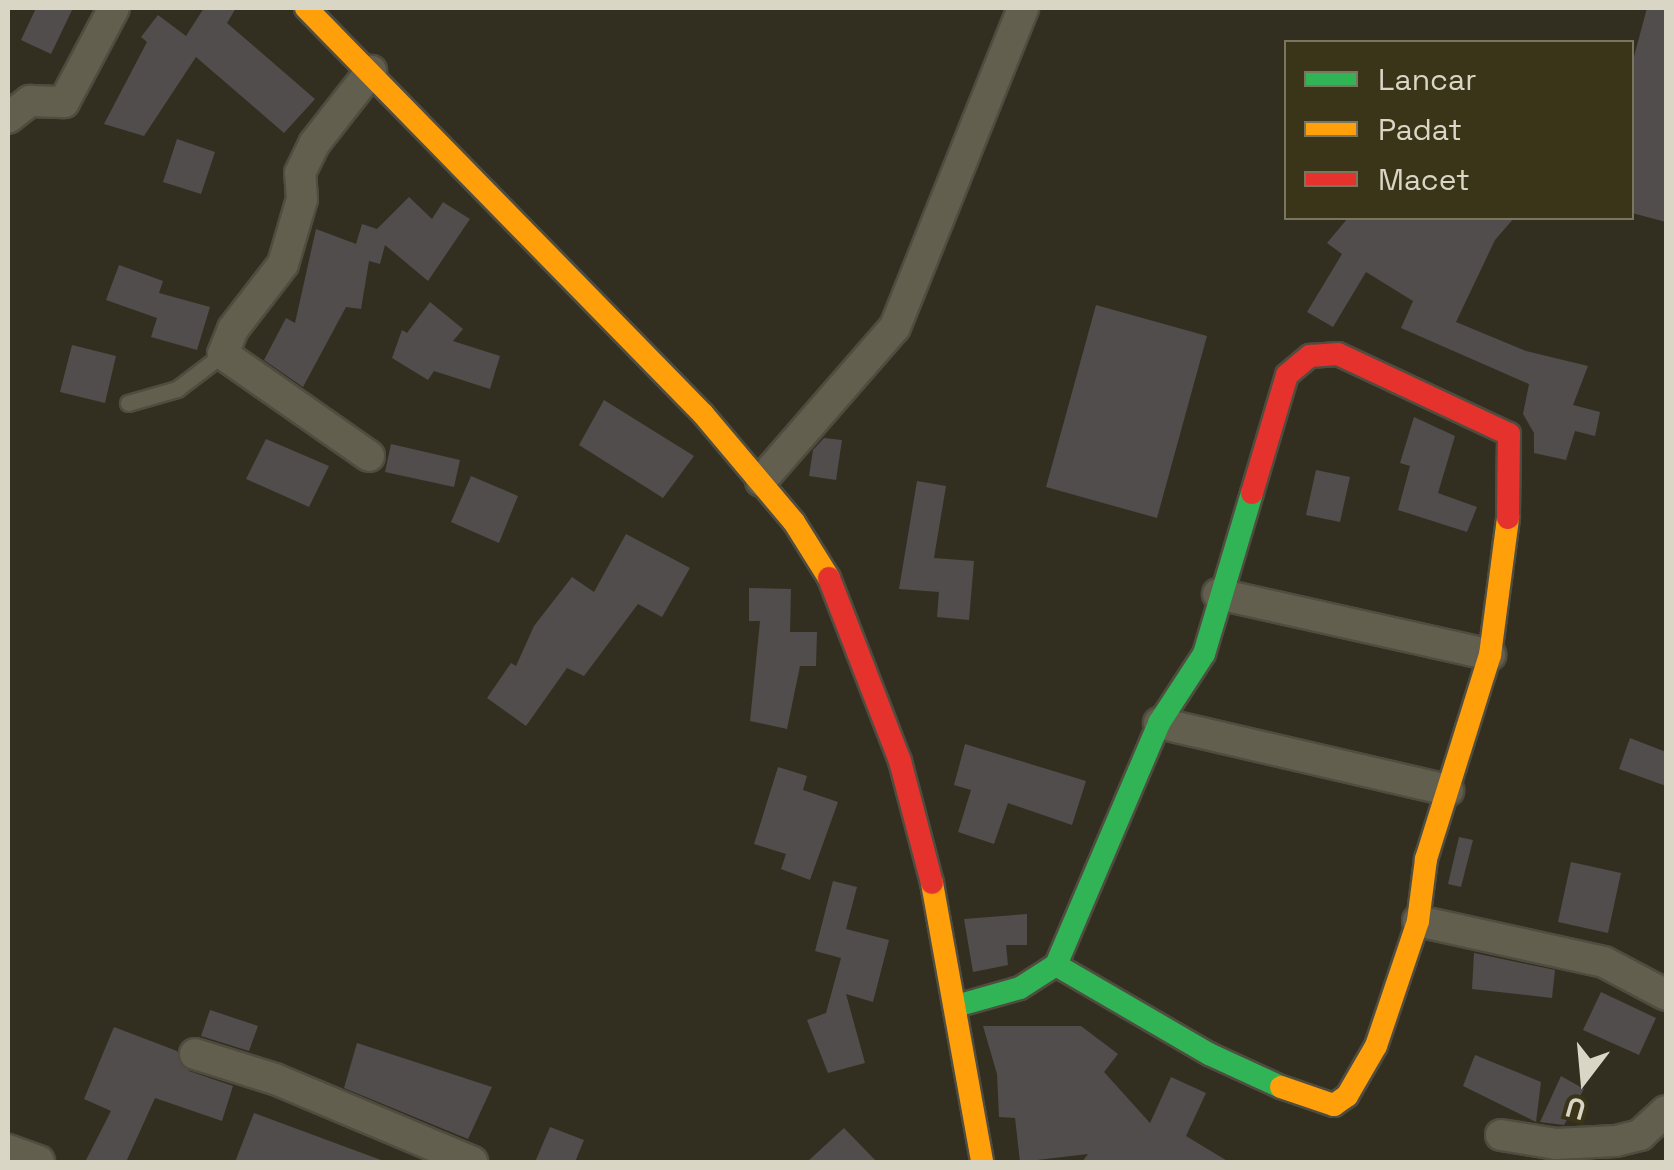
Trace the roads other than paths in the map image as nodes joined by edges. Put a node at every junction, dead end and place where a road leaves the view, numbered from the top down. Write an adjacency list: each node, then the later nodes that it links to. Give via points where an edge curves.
1 (114, 8): 5 (street, via 64,102)
2 (306, 8): 4 (street)
3 (1022, 8): 9 (street, via 895,327)
4 (370, 70): 6 (street, via 314,144 300,174 302,199 283,264 233,328); 9 (street)
5 (15, 102)
6 (223, 354): 7 (lane, via 178,389); 8 (street)
7 (128, 403)
8 (369, 456)
9 (761, 480): 17 (street, via 836,590 877,694 931,876)
10 (1218, 594): 11 (street); 11 (street, via 1287,375 1310,356 1338,354 1508,434 1510,506); 12 (street, via 1204,654)
11 (1490, 655): 13 (street)
12 (1159, 724): 13 (street); 15 (street, via 1113,847)
13 (1448, 790): 14 (street, via 1426,859)
14 (1418, 920): 15 (street, via 1362,1078 1334,1105 1209,1054); 16 (street, via 1604,962)
15 (1056, 965): 17 (street, via 1020,988)
16 (1666, 996)
17 (956, 1006): 24 (street)
18 (195, 1054): 23 (street, via 275,1079)
19 (1666, 1111): 20 (street, via 1640,1135 1616,1141 1556,1144)
20 (1502, 1135)
21 (8, 1150): 22 (street)
22 (39, 1161)
23 (472, 1162)
24 (982, 1162)

